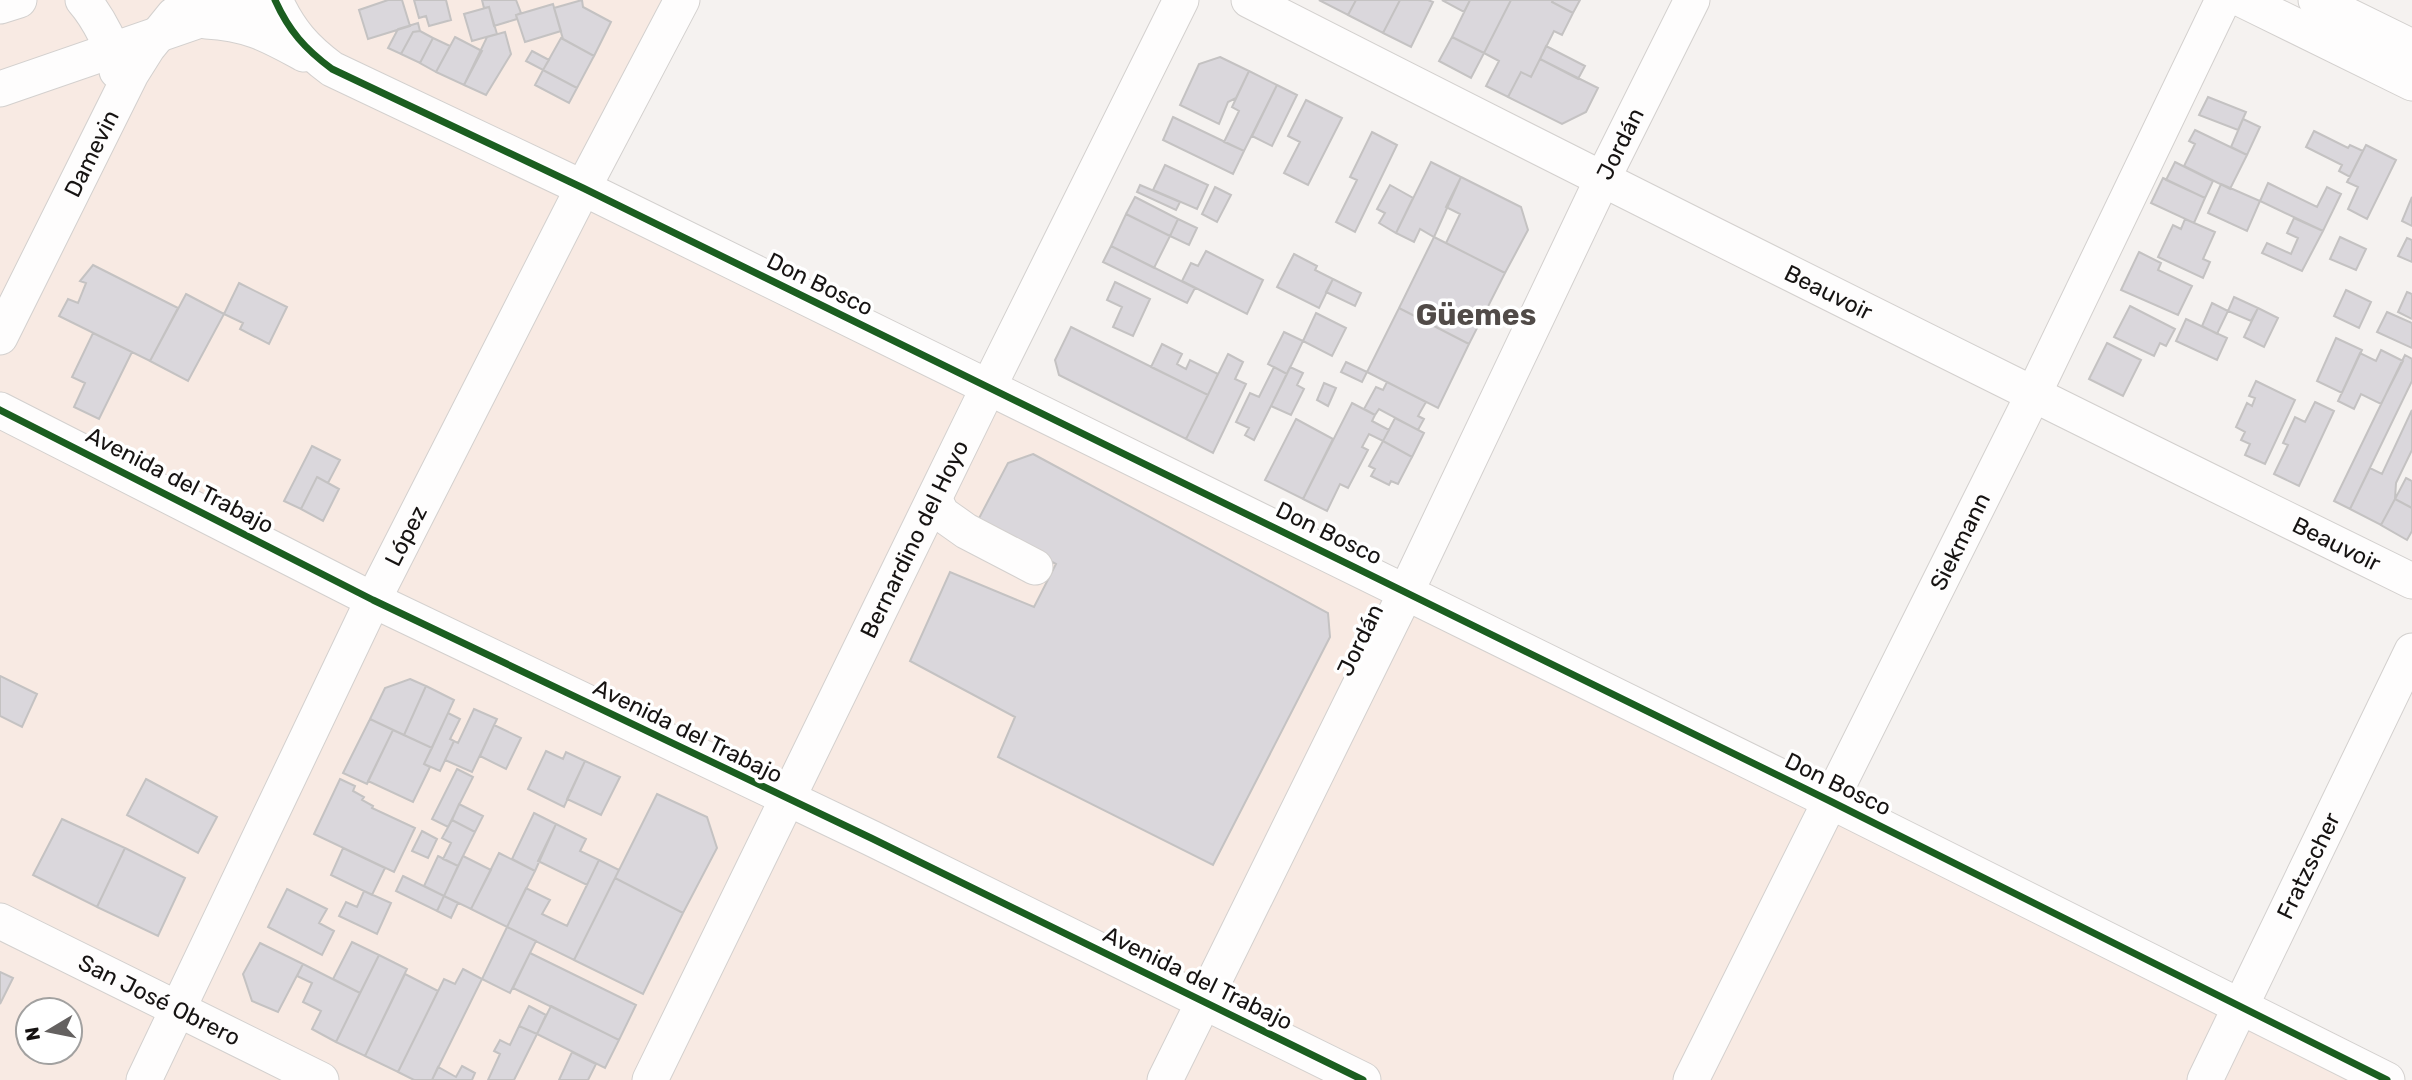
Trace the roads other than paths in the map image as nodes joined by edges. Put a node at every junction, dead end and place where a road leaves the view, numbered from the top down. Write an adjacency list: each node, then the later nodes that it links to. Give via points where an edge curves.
1 (19, 0): 12 (street)
2 (83, 0): 16 (street)
3 (258, 0): 13 (street, Damevin)
4 (275, 0): 17 (street, Don Bosco, via 290,30)
5 (682, 0): 22 (street, López)
6 (1181, 0): 24 (street, Bernardino del Hoyo)
7 (1249, 0): 21 (street, Beauvoir)
8 (1692, 0): 21 (street, Jordán)
9 (2223, 0): 25 (street, Siekmann)
10 (2243, 0): 18 (street)
11 (2316, 0): 15 (street)
12 (0, 6)
13 (206, 10): 14 (street, Damevin, via 182,10); 17 (street, via 259,30)
14 (157, 36): 16 (street); 20 (street, Damevin)
15 (2412, 47)
16 (112, 51): 19 (street); 20 (street, via 117,64)
17 (332, 69): 22 (street, Don Bosco)
18 (2412, 83)
19 (0, 89)
20 (116, 103): 23 (street, Damevin)
21 (1601, 180): 25 (street, Beauvoir); 30 (street, Jordán)
22 (583, 188): 24 (street, Don Bosco); 31 (street, López)
23 (0, 337)
24 (988, 388): 27 (street, Bernardino del Hoyo); 30 (street, Don Bosco)
25 (2033, 395): 29 (street, Beauvoir); 34 (street, Siekmann)
26 (0, 410): 31 (street, Avenida del Trabajo)
27 (934, 499): 28 (street, via 942,514 966,531); 33 (street, Bernardino del Hoyo)
28 (1035, 567)
29 (2412, 581)
30 (1406, 592): 34 (street, Don Bosco); 36 (street, Jordán)
31 (373, 600): 33 (street, Avenida del Trabajo); 37 (street, López)
32 (2412, 651): 38 (street, Fratzscher)
33 (786, 799): 36 (street, Avenida del Trabajo); 41 (street, Bernardino del Hoyo)
34 (1830, 801): 38 (street, Don Bosco); 44 (street, Siekmann)
35 (0, 921): 37 (street, San José Obrero)
36 (1204, 1002): 42 (street, Jordán); 43 (street, Avenida del Trabajo)
37 (178, 1008): 39 (street, López); 40 (street, San José Obrero)
38 (2241, 1008): 45 (street, Fratzscher); 46 (street, Don Bosco)
39 (144, 1080)
40 (321, 1080)
41 (650, 1080)
42 (1164, 1080)
43 (1363, 1080)
44 (1691, 1080)
45 (2205, 1080)
46 (2387, 1080)

